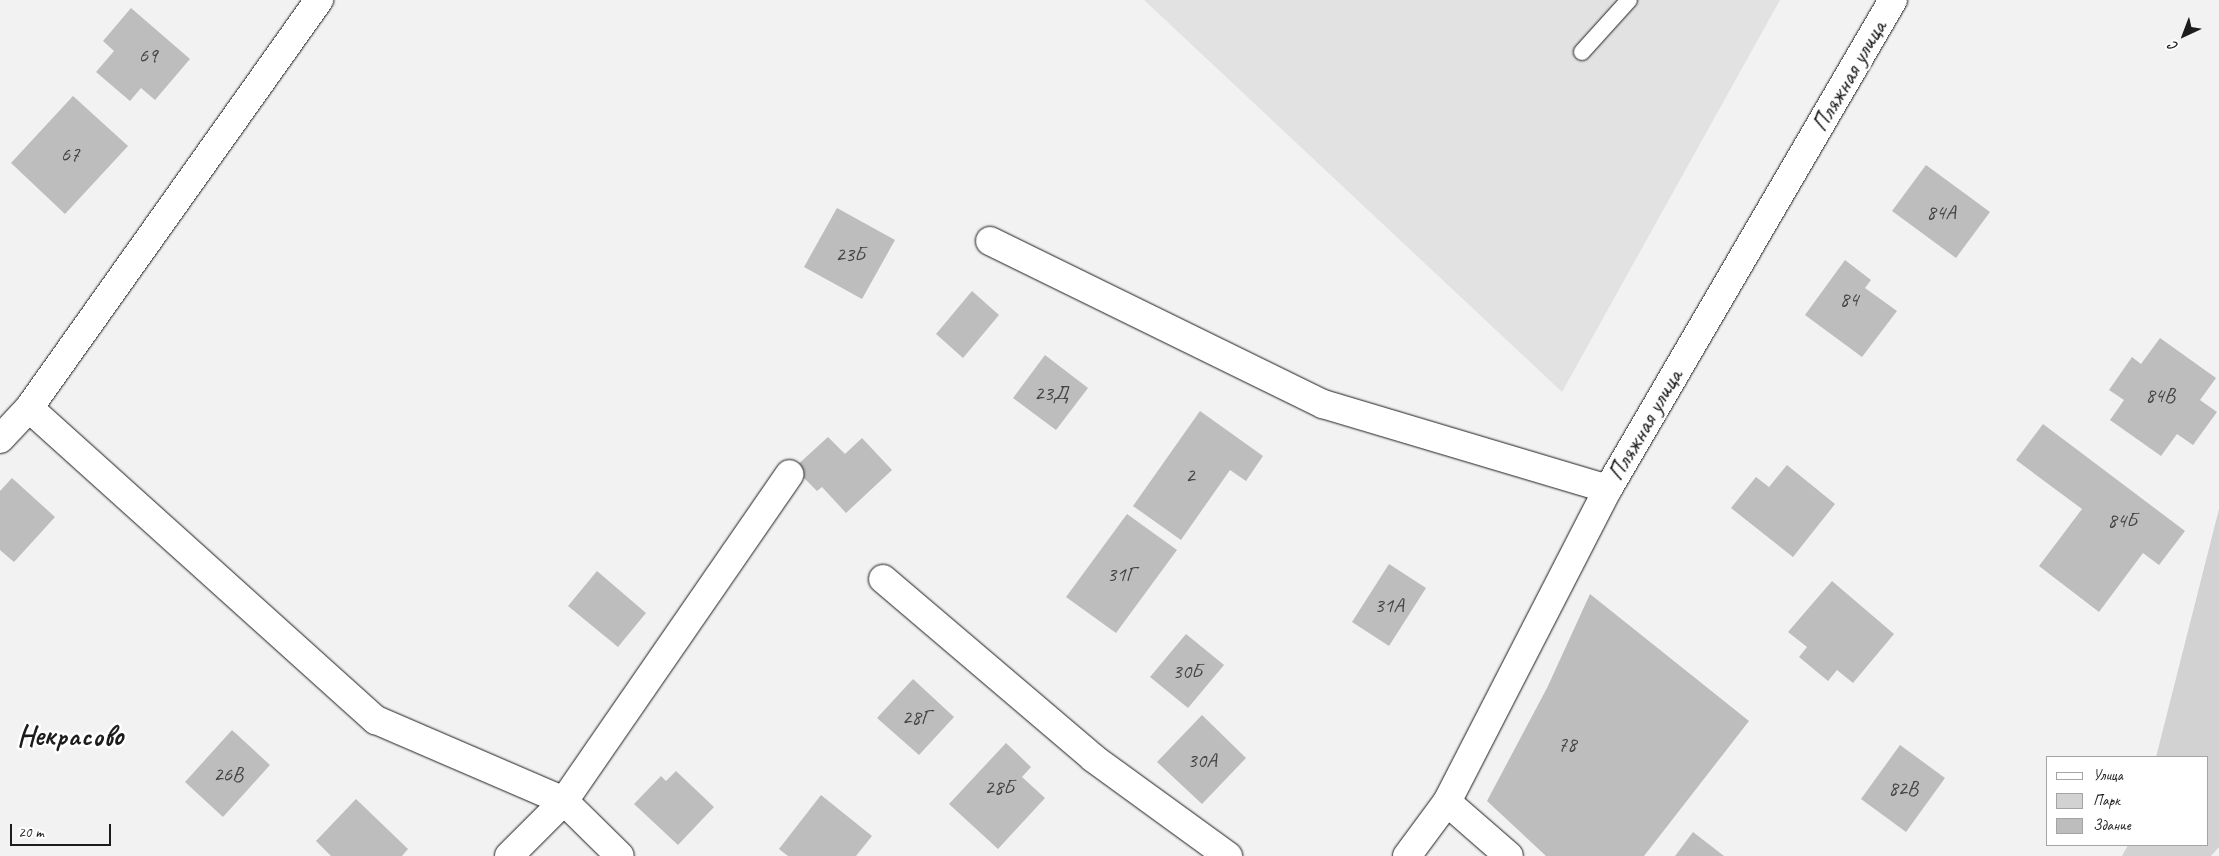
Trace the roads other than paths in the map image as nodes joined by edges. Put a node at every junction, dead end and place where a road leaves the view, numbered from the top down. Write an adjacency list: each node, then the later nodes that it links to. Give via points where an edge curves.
1 (319, 0): 6 (street)
2 (1628, 0): 4 (lane)
3 (1893, 0): 9 (street, Пляжная улица)
4 (1582, 52)
5 (990, 241): 9 (street, via 1323,404)
6 (29, 408): 7 (street); 11 (street, via 376,720)
7 (0, 440)
8 (790, 474): 11 (street)
9 (1608, 488): 12 (street, Пляжная улица)
10 (883, 579): 15 (street, via 1093,758)
11 (564, 801): 13 (street); 14 (street)
12 (1447, 802): 16 (street, Пляжная улица); 17 (street)
13 (509, 856)
14 (620, 856)
15 (1228, 856)
16 (1407, 856)
17 (1509, 856)

